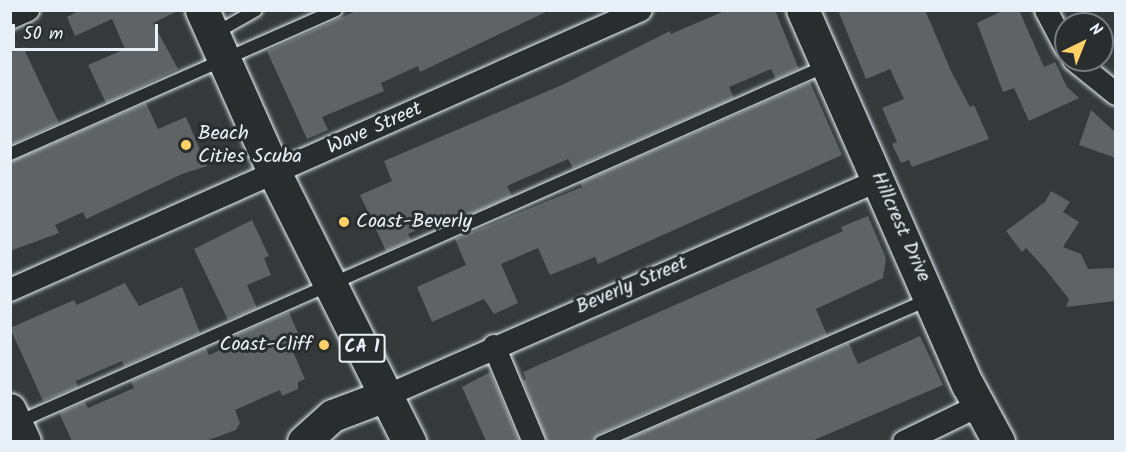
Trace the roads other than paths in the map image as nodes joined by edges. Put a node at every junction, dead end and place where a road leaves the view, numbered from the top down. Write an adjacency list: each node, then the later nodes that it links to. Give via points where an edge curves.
1 (28, 10): 7 (street)
2 (256, 10): 9 (lane)
3 (336, 10): 9 (lane)
4 (641, 10): 14 (street, Wave Street)
5 (803, 10): 10 (street, Hillcrest Drive)
6 (1046, 10): 8 (street)
7 (10, 18)
8 (1054, 25)
9 (213, 35): 13 (lane); 14 (highway, CA 1)
10 (828, 65): 15 (street, Hillcrest Drive); 16 (lane)
11 (1089, 72): 12 (street)
12 (1116, 94)
13 (10, 154)
14 (275, 174): 16 (highway, CA 1); 17 (street, Wave Street)
15 (879, 180): 18 (street, Hillcrest Drive); 19 (street, Beverly Street)
16 (332, 285): 20 (highway, CA 1); 22 (lane)
17 (10, 290)
18 (931, 298): 21 (street, Hillcrest Drive); 26 (lane)
19 (494, 346): 20 (street, Beverly Street); 25 (street)
20 (386, 396): 23 (street, via 333,416); 24 (highway, CA 1)
21 (978, 406): 27 (street); 28 (street, Hillcrest Drive)
22 (17, 425)
23 (304, 441)
24 (409, 441)
25 (534, 441)
26 (601, 441)
27 (904, 441)
28 (999, 441)

